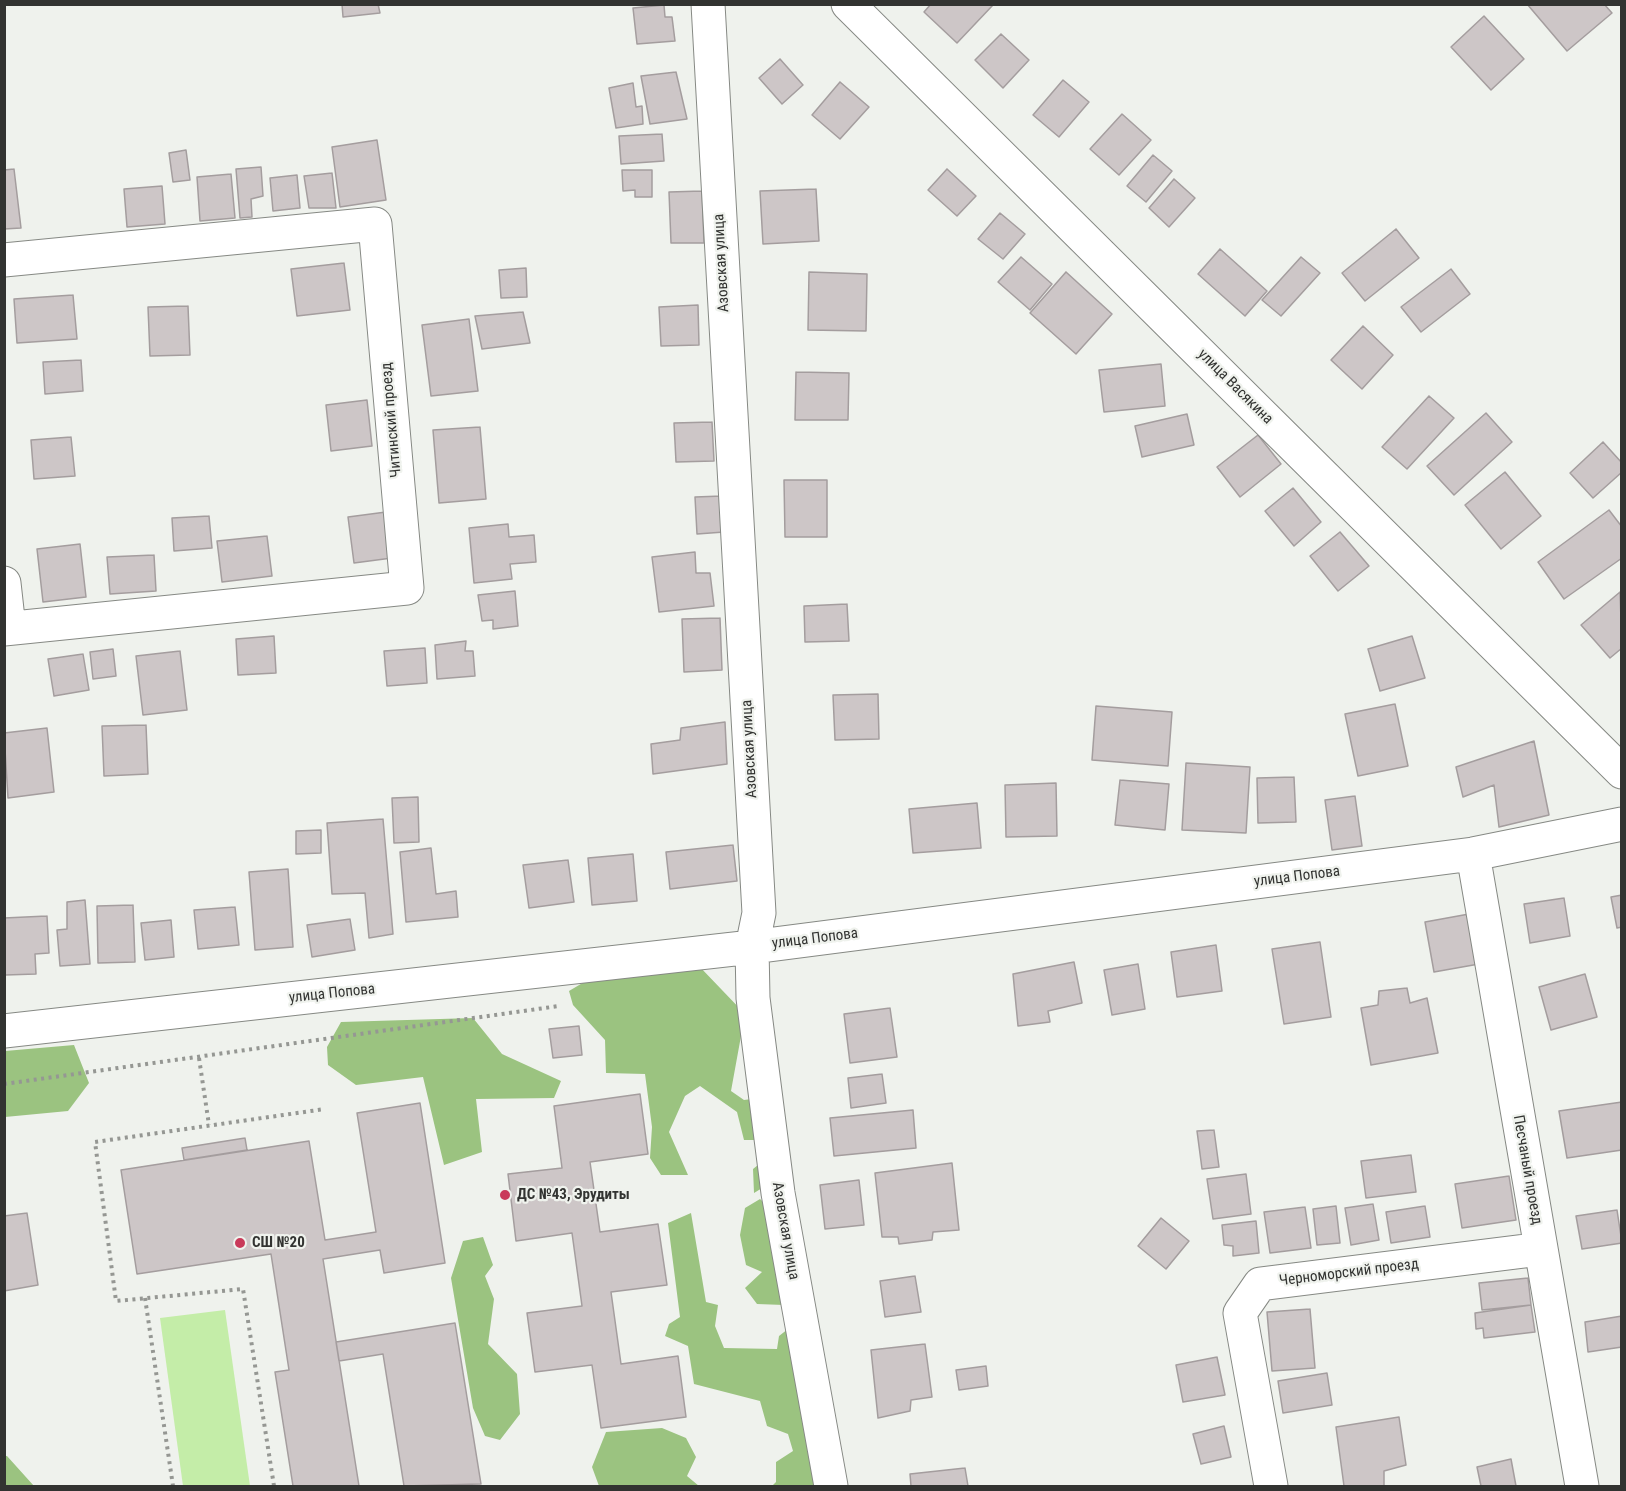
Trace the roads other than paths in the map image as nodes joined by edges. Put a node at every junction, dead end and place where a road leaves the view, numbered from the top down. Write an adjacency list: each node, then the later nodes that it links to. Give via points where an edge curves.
1 (708, 4): 9 (street, Азовская улица, via 759,913)
2 (848, 4): 6 (street, улица Васякина)
3 (4, 260): 5 (street, Читинский проезд, via 375,224 407,588)
4 (4, 583): 5 (street, Читинский проезд)
5 (7, 629)
6 (1622, 772)
7 (1622, 824): 8 (street, улица Попова)
8 (1473, 854): 9 (street, улица Попова); 11 (street, Песчаный проезд)
9 (752, 947): 10 (street, улица Попова); 12 (street, Азовская улица, via 753,998 778,1193)
10 (4, 1031)
11 (1541, 1249): 13 (street, Черноморский проезд, via 1260,1284 1240,1313); 14 (street, Песчаный проезд)
12 (831, 1486)
13 (1271, 1486)
14 (1582, 1486)

